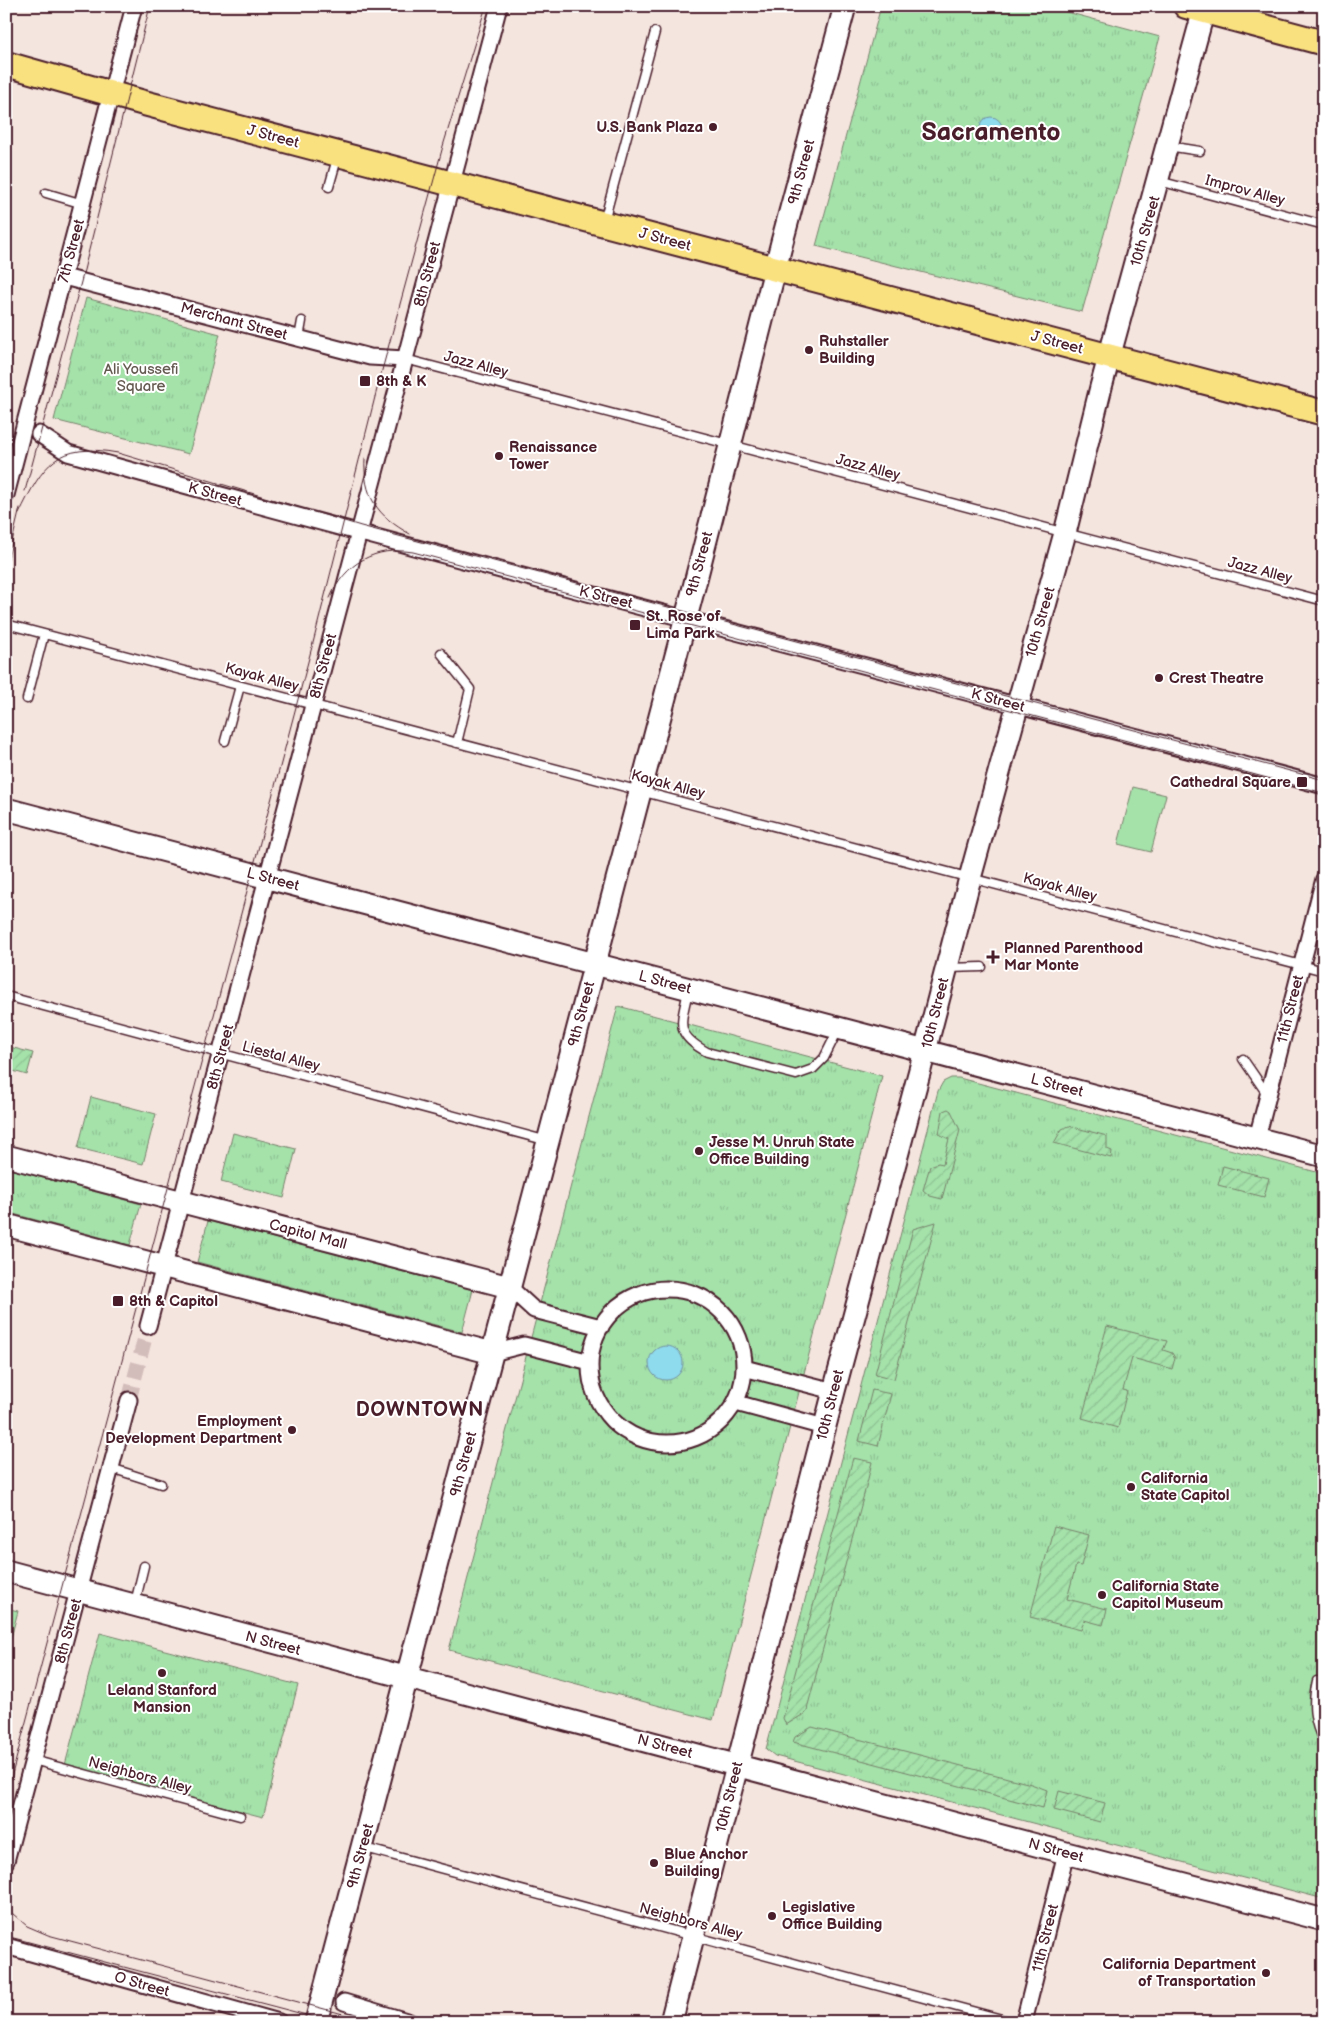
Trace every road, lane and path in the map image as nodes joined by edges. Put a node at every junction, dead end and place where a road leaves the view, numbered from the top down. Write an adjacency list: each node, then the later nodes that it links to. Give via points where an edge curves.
1 (134, 6): 8 (street, 7th Street)
2 (845, 6): 19 (main road, 9th Street)
3 (495, 7): 13 (street, 8th Street)
4 (1198, 8): 6 (main road); 9 (main road, 10th Street)
5 (655, 32): 17 (lane)
6 (1324, 43)
7 (6, 64): 8 (main road, J Street)
8 (112, 94): 11 (main road, J Street); 16 (street, 7th Street)
9 (1168, 146): 10 (lane); 12 (main road, 10th Street)
10 (1200, 151)
11 (338, 153): 13 (main road, J Street); 14 (lane)
12 (1159, 181): 18 (lane, Improv Alley); 23 (main road, 10th Street)
13 (452, 183): 17 (main road, J Street); 24 (street, 8th Street)
14 (329, 187)
15 (46, 193): 16 (lane)
16 (83, 204): 20 (street, 7th Street)
17 (604, 223): 19 (main road, J Street)
18 (1324, 225)
19 (776, 268): 23 (main road, J Street); 27 (main road, 9th Street)
20 (64, 277): 22 (street, Merchant Street); 28 (street, 7th Street)
21 (302, 321): 22 (lane)
22 (299, 338): 24 (street, Merchant Street, via 370,357)
23 (1110, 356): 25 (main road, J Street); 30 (main road, 10th Street)
24 (405, 359): 27 (lane, Jazz Alley); 29 (street, 8th Street)
25 (1324, 413)
26 (39, 434): 29 (street, K Street, via 68,453)
27 (731, 445): 30 (lane, Jazz Alley); 32 (main road, 9th Street)
28 (6, 495)
29 (359, 533): 32 (street, K Street); 39 (street, 8th Street)
30 (1065, 533): 31 (lane, Jazz Alley); 38 (main road, 10th Street)
31 (1324, 601)
32 (685, 617): 38 (street, K Street); 43 (main road, 9th Street)
33 (6, 624): 34 (lane, Kayak Alley)
34 (44, 634): 36 (lane, Kayak Alley); 37 (lane)
35 (441, 652): 41 (lane, via 470,690)
36 (240, 686): 39 (lane, Kayak Alley); 40 (lane)
37 (27, 699)
38 (1017, 704): 42 (street, K Street); 46 (main road, 10th Street)
39 (313, 705): 41 (lane, Kayak Alley); 45 (street, 8th Street)
40 (225, 740)
41 (457, 743): 43 (lane, Kayak Alley)
42 (1324, 786)
43 (640, 791): 46 (lane, Kayak Alley); 48 (main road, 9th Street)
44 (6, 809): 45 (main road, L Street)
45 (268, 878): 48 (main road, L Street); 57 (street, 8th Street)
46 (970, 878): 49 (lane, Kayak Alley); 51 (main road, 10th Street)
47 (1324, 880): 49 (street, 11th Street)
48 (594, 964): 53 (main road, L Street); 61 (main road, 9th Street)
49 (1301, 965): 52 (lane, Kayak Alley); 59 (street, 11th Street)
50 (982, 967): 51 (lane)
51 (946, 968): 56 (main road, 10th Street)
52 (1324, 971)
53 (688, 988): 55 (main road, L Street); 55 (lane, via 682,1019 685,1038 707,1052 796,1075 813,1069 824,1058)
54 (6, 996): 57 (lane, Liestal Alley)
55 (838, 1028): 56 (main road, L Street)
56 (926, 1051): 60 (main road, L Street); 73 (main road, 10th Street)
57 (220, 1054): 61 (lane, Liestal Alley); 64 (street, 8th Street)
58 (1243, 1059): 59 (lane)
59 (1268, 1095): 60 (street, 11th Street)
60 (1257, 1138): 63 (main road, L Street)
61 (548, 1141): 67 (main road, 9th Street)
62 (6, 1156): 64 (main road, Capitol Mall)
63 (1324, 1156)
64 (181, 1201): 66 (street, 8th Street); 67 (main road, Capitol Mall)
65 (6, 1225): 66 (main road)
66 (164, 1267): 68 (street, 8th Street); 70 (main road)
67 (509, 1287): 69 (street, Capitol Mall, via 534,1310); 70 (main road, 9th Street)
68 (148, 1326)
69 (601, 1327): 71 (street); 72 (street, via 615,1310 634,1297 660,1290 685,1292 711,1303 730,1322 741,1346)
70 (492, 1353): 71 (street, via 524,1345); 83 (main road, 9th Street)
71 (590, 1362): 75 (street, via 594,1389 604,1410 623,1429 645,1440 661,1443 700,1436 722,1420)
72 (744, 1368): 73 (street); 75 (street)
73 (834, 1391): 76 (main road, 10th Street)
74 (129, 1400): 77 (street, 8th Street)
75 (736, 1404): 76 (street)
76 (824, 1427): 87 (main road, 10th Street)
77 (111, 1468): 78 (lane); 81 (street, 8th Street)
78 (161, 1484)
79 (144, 1566): 82 (lane)
80 (6, 1572): 81 (main road, N Street)
81 (78, 1590): 82 (main road, N Street); 86 (street, 8th Street)
82 (134, 1606): 83 (main road, N Street)
83 (407, 1679): 87 (main road, N Street); 89 (main road, 9th Street)
84 (1317, 1681): 85 (lane, via 1315,1722)
85 (1324, 1742)
86 (33, 1760): 88 (lane, Neighbors Alley); 91 (street, 8th Street)
87 (737, 1765): 90 (main road, N Street); 93 (main road, 10th Street)
88 (240, 1816)
89 (363, 1847): 93 (lane, Neighbors Alley); 97 (main road, 9th Street)
90 (1066, 1853): 92 (main road, N Street); 101 (street, 11th Street)
91 (6, 1862)
92 (1324, 1920)
93 (693, 1936): 99 (main road, 10th Street); 100 (lane, Neighbors Alley)
94 (6, 1946): 96 (street, O Street)
95 (344, 2002): 98 (street)
96 (278, 2022)
97 (316, 2022)
98 (410, 2022)
99 (670, 2022)
100 (1013, 2022)
101 (1024, 2022)

